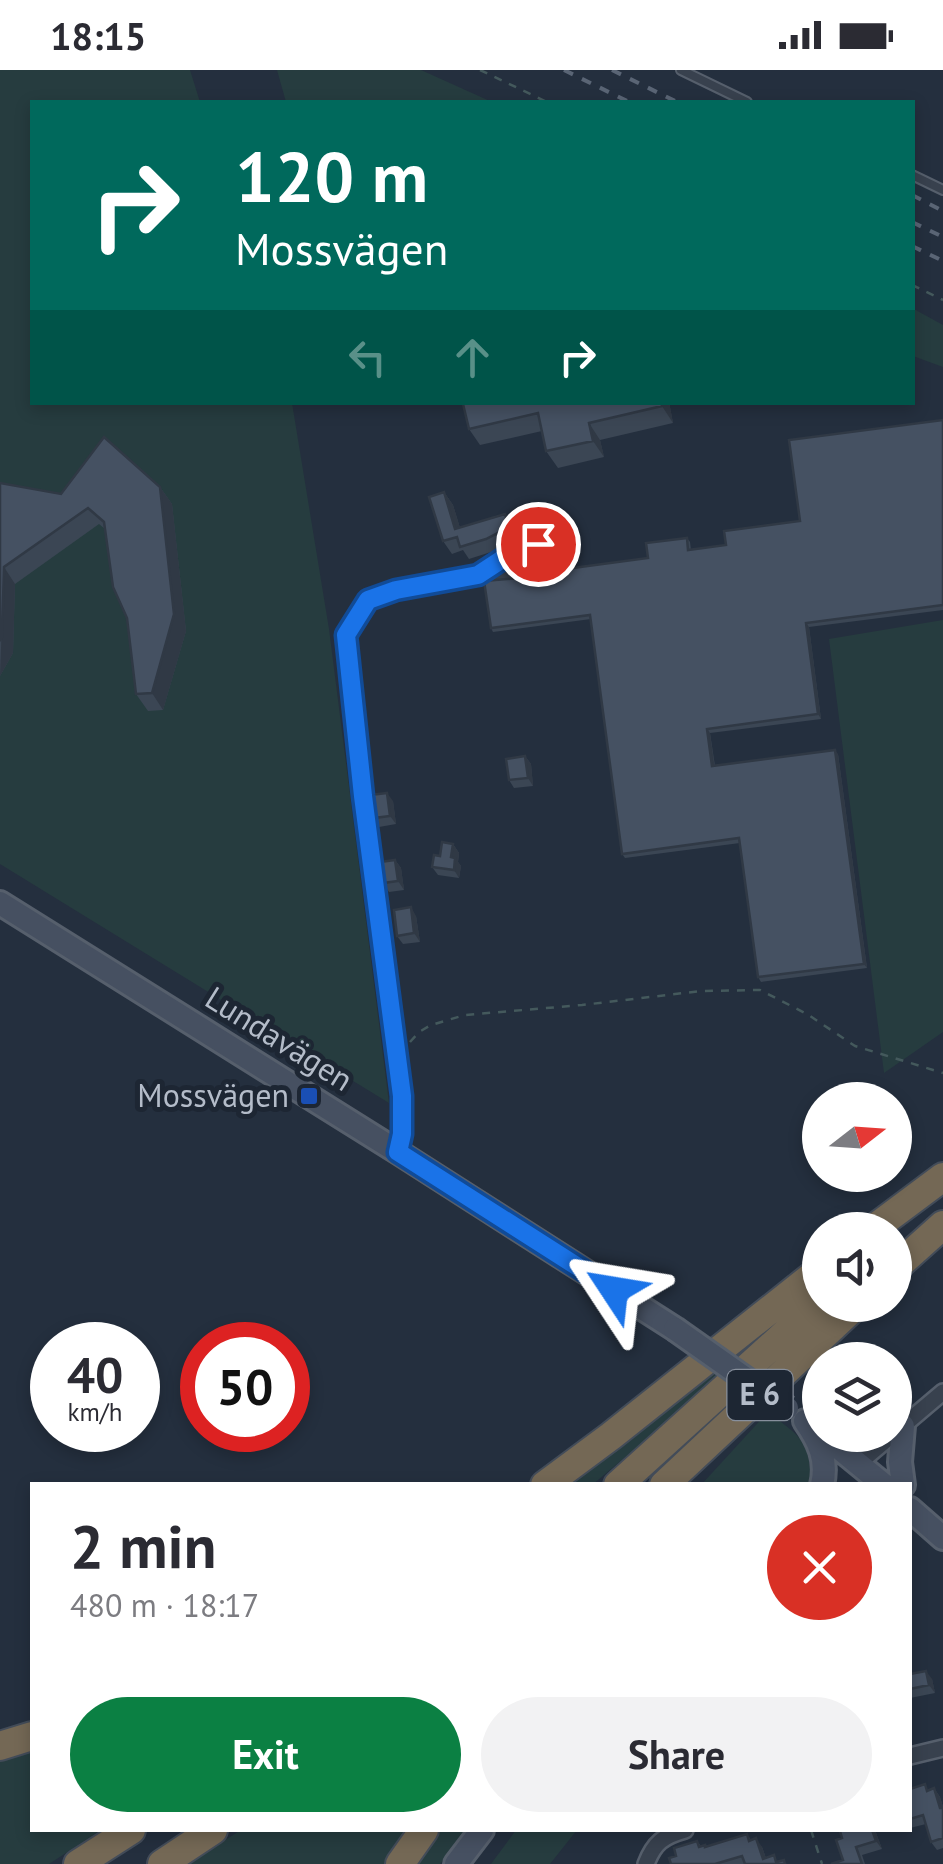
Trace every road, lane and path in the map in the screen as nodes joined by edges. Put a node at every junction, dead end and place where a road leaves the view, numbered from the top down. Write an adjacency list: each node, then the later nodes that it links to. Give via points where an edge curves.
1 (480, 70): 3 (path)
2 (681, 70): 4 (lane)
3 (543, 100)
4 (743, 100)
5 (915, 176): 6 (lane)
6 (943, 190)
7 (915, 286): 8 (path)
8 (943, 300)
9 (478, 575): 11 (street, via 368,600 346,635)
10 (0, 903): 13 (main road, Lundavägen)
11 (398, 1066): 12 (path, via 419,1032 445,1019 735,989 760,990 855,1046); 13 (street)
12 (943, 1073)
13 (398, 1152): 26 (main road, Lundavägen, bridge, via 675,1329)
14 (943, 1177): 16 (highway)
15 (943, 1189): 18 (highway)
16 (896, 1212)
17 (943, 1225): 19 (highway)
18 (912, 1232)
19 (912, 1238)
20 (802, 1284): 32 (highway)
21 (802, 1318): 33 (highway, E 6)
22 (841, 1322): 34 (highway, E 6)
23 (843, 1322): 35 (highway)
24 (943, 1392): 25 (street)
25 (912, 1418)
26 (802, 1419)
27 (821, 1452): 36 (main road)
28 (846, 1452): 31 (main road, Lundavägen)
29 (873, 1452): 31 (street)
30 (899, 1452): 39 (main road)
31 (860, 1463): 37 (main road); 38 (main road, Lundavägen)
32 (548, 1482)
33 (621, 1482)
34 (667, 1482)
35 (695, 1482)
36 (823, 1482)
37 (839, 1482)
38 (881, 1482)
39 (903, 1482)
40 (912, 1511): 41 (main road)
41 (943, 1538)
42 (30, 1737): 43 (highway)
43 (0, 1746)
44 (943, 1748): 45 (street)
45 (912, 1756)
46 (127, 1832): 52 (highway)
47 (209, 1832): 53 (highway)
48 (423, 1832): 54 (highway)
49 (480, 1832): 55 (main road)
50 (678, 1832): 56 (street, via 662,1838)
51 (812, 1832): 57 (path)
52 (78, 1864)
53 (162, 1864)
54 (400, 1864)
55 (456, 1864)
56 (646, 1864)
57 (822, 1864)

